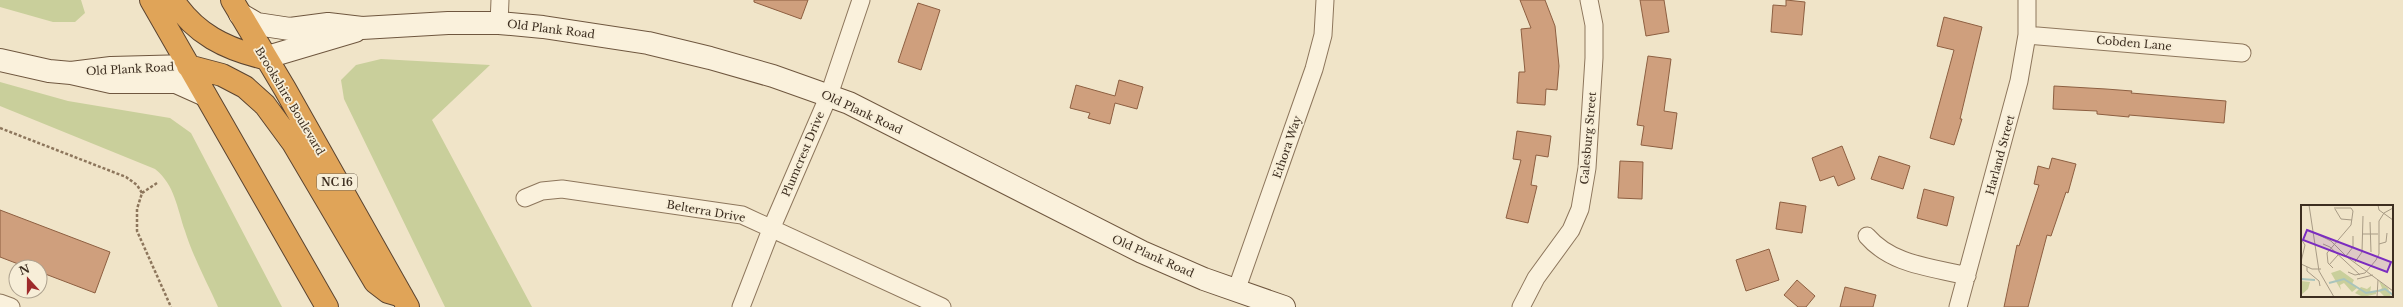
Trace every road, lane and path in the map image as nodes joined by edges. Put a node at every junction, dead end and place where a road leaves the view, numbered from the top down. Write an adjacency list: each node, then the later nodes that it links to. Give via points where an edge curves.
1 (151, 0): 15 (highway)
2 (173, 0): 13 (highway, via 199,30 216,42 241,53)
3 (500, 0): 9 (street)
4 (861, 0): 18 (street, Plumcrest Drive)
5 (1325, 0): 26 (street, Ethora Way, via 1323,35 1314,69)
6 (1589, 0): 35 (street, Galesburg Street, via 1594,25 1594,74 1587,168 1580,209 1571,230 1536,278)
7 (2027, 0): 11 (street, Harland Street)
8 (236, 7): 10 (street, Old Plank Road, via 257,24 269,27 290,29 328,24); 13 (highway, Brookshire Boulevard / NC 16)
9 (499, 23): 10 (street, Old Plank Road); 18 (street, Old Plank Road, via 648,43 738,66)
10 (362, 28): 13 (street, Old Plank Road)
11 (2027, 35): 12 (street, Cobden Lane); 25 (street, Harland Street, via 2012,109)
12 (2242, 52)
13 (264, 58): 27 (highway, Brookshire Boulevard / NC 16, via 285,89)
14 (0, 60): 16 (street, Old Plank Road)
15 (188, 66): 16 (street, Old Plank Road, via 111,68); 17 (highway); 27 (highway, via 222,75 245,87 265,105 293,144 375,282)
16 (71, 73): 17 (street, Old Plank Road, via 111,82 176,82)
17 (205, 95): 31 (highway)
18 (829, 95): 23 (street, Plumcrest Drive); 26 (street, Old Plank Road, via 1142,252)
19 (0, 128): 21 (path, via 126,177 137,185)
20 (157, 183): 21 (path)
21 (142, 193): 30 (path, via 137,209 137,231)
22 (525, 198): 23 (street, Belterra Drive, via 542,191 562,189 742,215)
23 (772, 227): 32 (street, Plumcrest Drive); 33 (street, Belterra Drive)
24 (1867, 236): 25 (street, via 1878,248 1892,257)
25 (1967, 276): 36 (street, Harland Street)
26 (1236, 291): 34 (street, Old Plank Road)
27 (406, 302)
28 (0, 303): 29 (street)
29 (11, 307)
30 (171, 307)
31 (327, 307)
32 (741, 307)
33 (942, 307)
34 (1284, 307)
35 (1521, 307)
36 (1958, 307)

